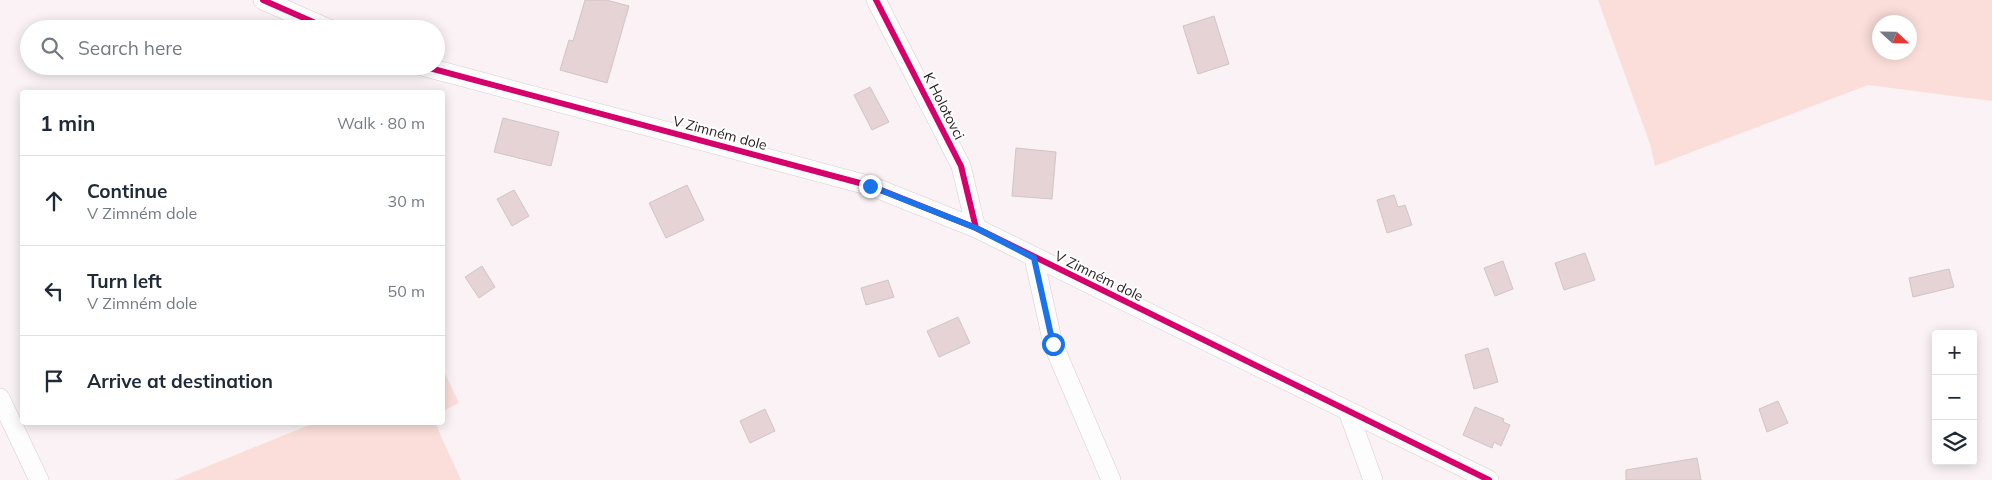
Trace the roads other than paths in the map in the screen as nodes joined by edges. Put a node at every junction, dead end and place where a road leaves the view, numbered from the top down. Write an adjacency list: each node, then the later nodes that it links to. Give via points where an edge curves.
1 (264, 0): 3 (street)
2 (876, 0): 5 (street, K Holotovci, via 961,166)
3 (309, 20)
4 (445, 72): 5 (street, V Zimném dole, via 870,186)
5 (976, 228): 6 (street, V Zimném dole)
6 (1034, 258): 8 (street, V Zimném dole); 10 (street, V Zimném dole, via 1053,344)
7 (0, 398): 9 (street)
8 (1348, 411): 11 (street); 12 (street, V Zimném dole)
9 (39, 480)
10 (1111, 480)
11 (1373, 480)
12 (1489, 480)

